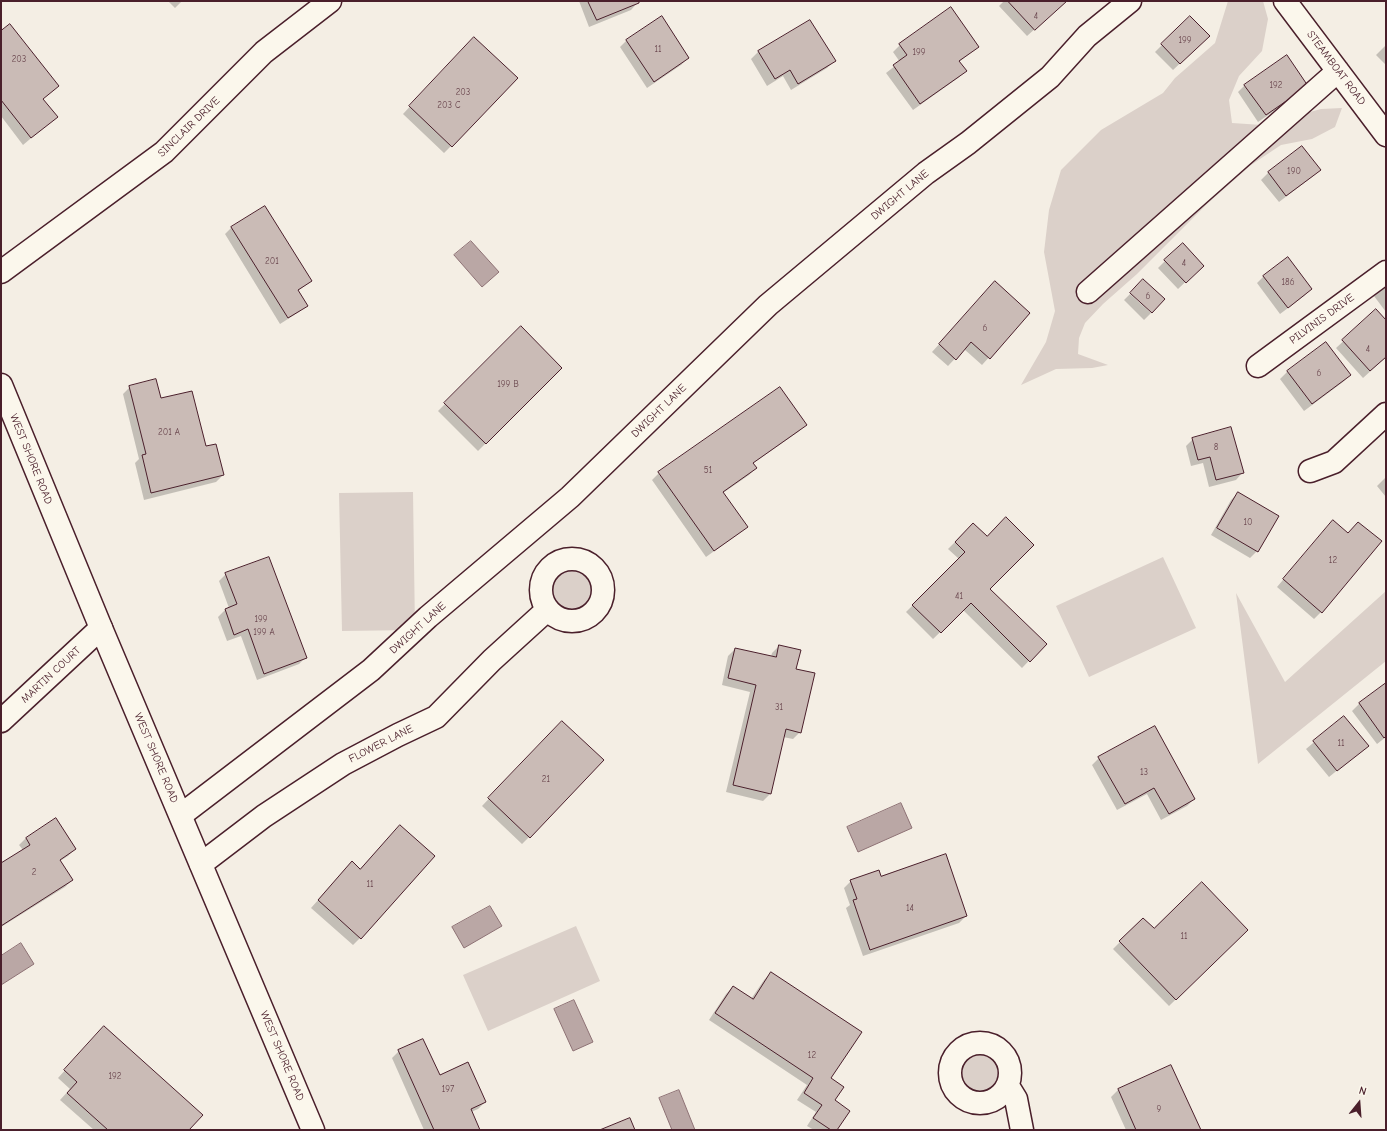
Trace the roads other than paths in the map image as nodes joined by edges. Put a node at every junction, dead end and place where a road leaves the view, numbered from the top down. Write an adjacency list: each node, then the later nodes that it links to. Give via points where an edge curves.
1 (330, 1): 6 (street, SINCLAIR DRIVE, via 264,52 164,152)
2 (1130, 1): 16 (street, DWIGHT LANE, via 1087,36 1050,77 926,173 768,305 570,497 371,670)
3 (1285, 1): 4 (street, STEAMBOAT ROAD)
4 (1338, 71): 5 (street, STEAMBOAT ROAD); 8 (street)
5 (1386, 135)
6 (1, 272)
7 (1386, 272): 9 (street, PILVINIS DRIVE)
8 (1088, 292)
9 (1258, 366)
10 (1, 385): 14 (street, WEST SHORE ROAD)
11 (1386, 414): 12 (street, via 1334,462)
12 (1310, 471)
13 (548, 610): 17 (street, FLOWER LANE, via 492,660 436,717 343,764 264,816)
14 (101, 628): 15 (street, MARTIN COURT); 16 (street, WEST SHORE ROAD)
15 (1, 721)
16 (181, 815): 17 (street, WEST SHORE ROAD)
17 (201, 864): 19 (street, WEST SHORE ROAD)
18 (1008, 1086): 20 (street, via 1016,1099)
19 (313, 1130)
20 (1022, 1130)

